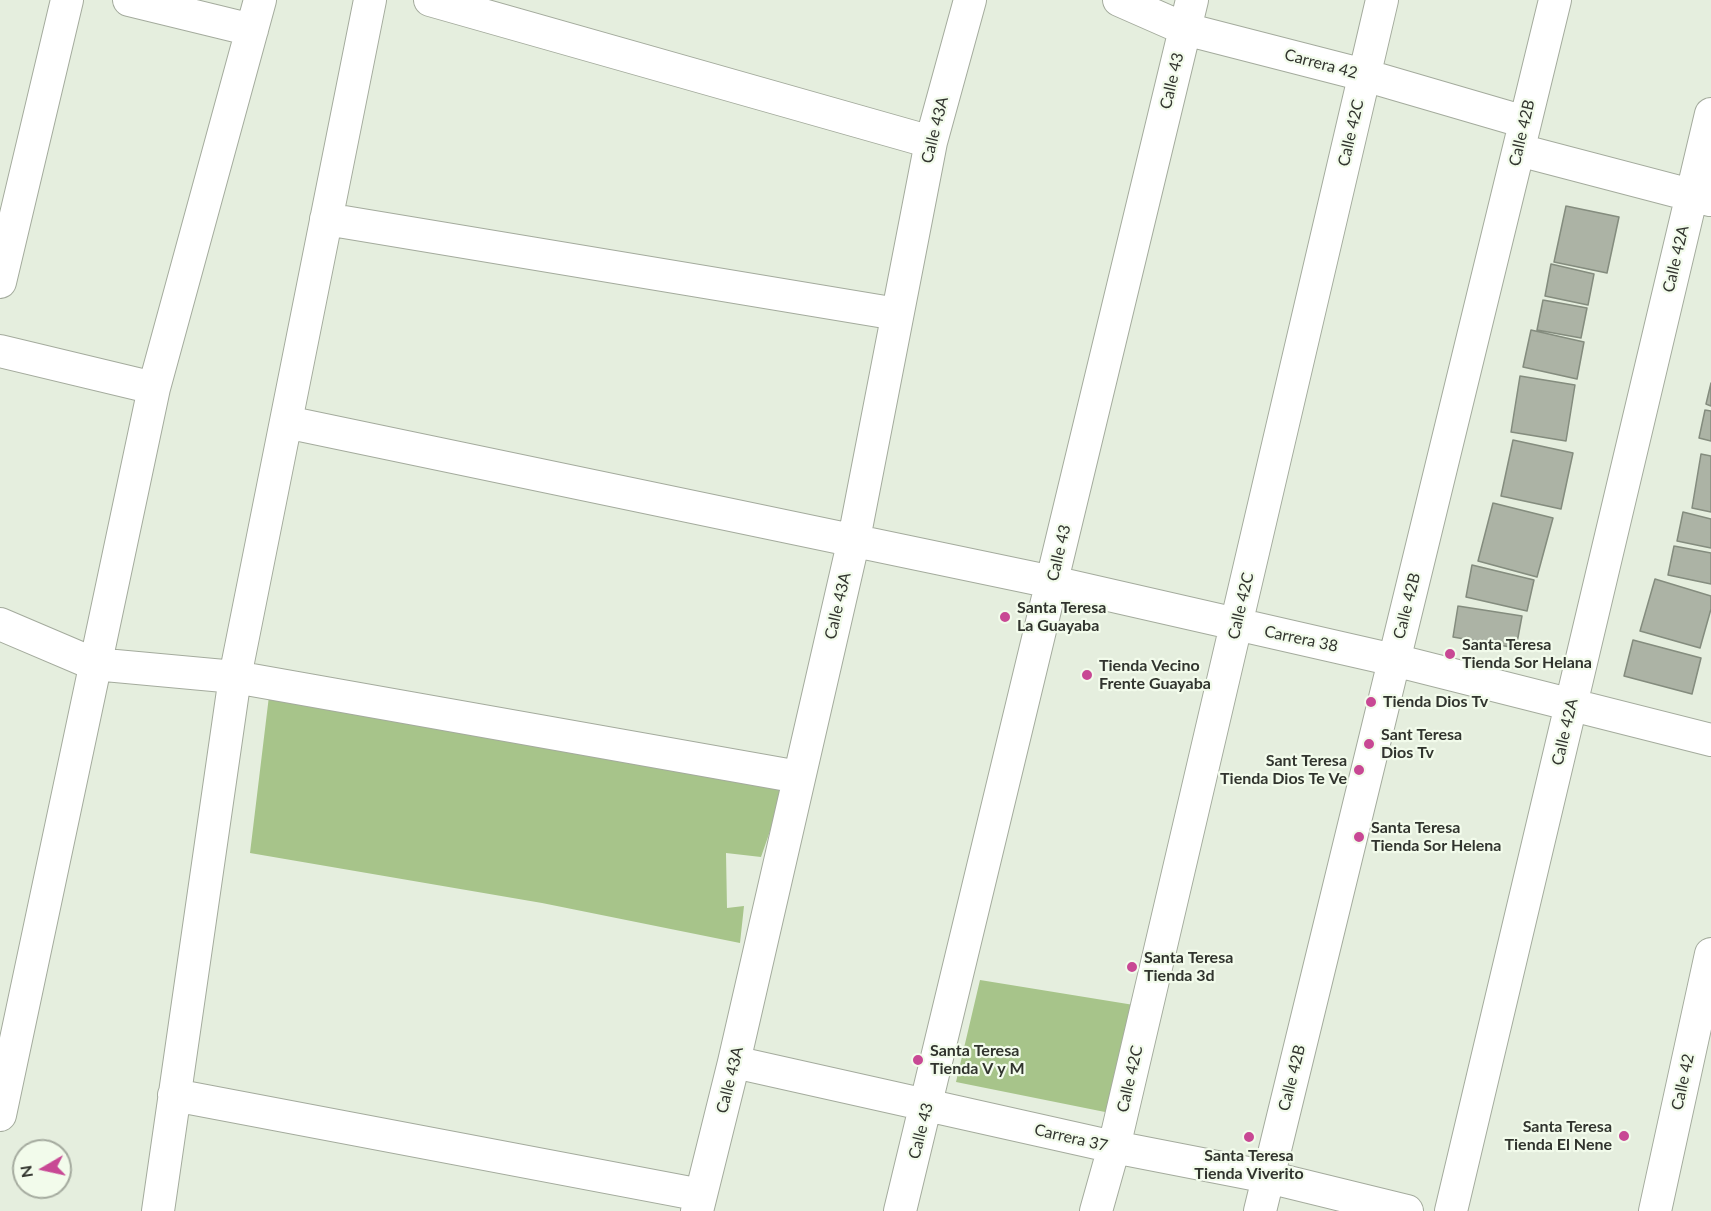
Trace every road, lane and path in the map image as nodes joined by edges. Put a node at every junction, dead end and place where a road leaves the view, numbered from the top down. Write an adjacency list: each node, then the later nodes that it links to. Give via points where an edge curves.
1 (67, 0): 18 (street)
2 (129, 0): 11 (street)
3 (260, 0): 11 (street)
4 (370, 0): 17 (street)
5 (430, 0): 15 (street)
6 (970, 0): 15 (street, Calle 43A)
7 (1119, 0): 10 (street, Carrera 42)
8 (1382, 0): 12 (street, Calle 42C)
9 (1555, 0): 14 (street, Calle 42B)
10 (1188, 14): 12 (street, Carrera 42); 24 (street, Calle 43)
11 (252, 30): 21 (street)
12 (1364, 75): 14 (street, Carrera 42); 26 (street, Calle 42C)
13 (1711, 114): 16 (street, Calle 42A)
14 (1522, 136): 16 (street, Carrera 42); 27 (street, Calle 42B)
15 (931, 142): 19 (street, Calle 43A)
16 (1701, 198): 30 (street, Calle 42A)
17 (326, 219): 19 (street); 22 (street)
18 (0, 282)
19 (897, 314): 23 (street, Calle 43A)
20 (0, 351): 21 (street)
21 (154, 388): 28 (street)
22 (286, 422): 23 (street, Carrera 38); 29 (street)
23 (854, 538): 24 (street, Carrera 38); 32 (street, Calle 43A)
24 (1052, 582): 26 (street, Carrera 38); 36 (street, Calle 43)
25 (0, 624): 28 (street)
26 (1236, 625): 27 (street, Carrera 38); 38 (street, Calle 42C)
27 (1394, 660): 30 (street, Carrera 38); 39 (street, Calle 42B)
28 (94, 664): 29 (street); 37 (street)
29 (235, 677): 32 (street); 35 (street)
30 (1571, 705): 31 (street, Carrera 38); 46 (street, Calle 42A)
31 (1711, 740)
32 (799, 777): 34 (street, Calle 43A)
33 (1711, 954): 47 (street, Calle 42)
34 (734, 1062): 36 (street, Carrera 37); 40 (street, Calle 43A)
35 (174, 1095): 40 (street); 41 (street)
36 (927, 1106): 38 (street, Carrera 37); 42 (street, Calle 43)
37 (0, 1115)
38 (1114, 1147): 39 (street, Carrera 37); 43 (street, Calle 42C)
39 (1268, 1177): 44 (street, Calle 42B); 45 (street, Carrera 37)
40 (699, 1203)
41 (158, 1211)
42 (900, 1211)
43 (1096, 1211)
44 (1260, 1211)
45 (1407, 1211)
46 (1451, 1211)
47 (1655, 1211)

